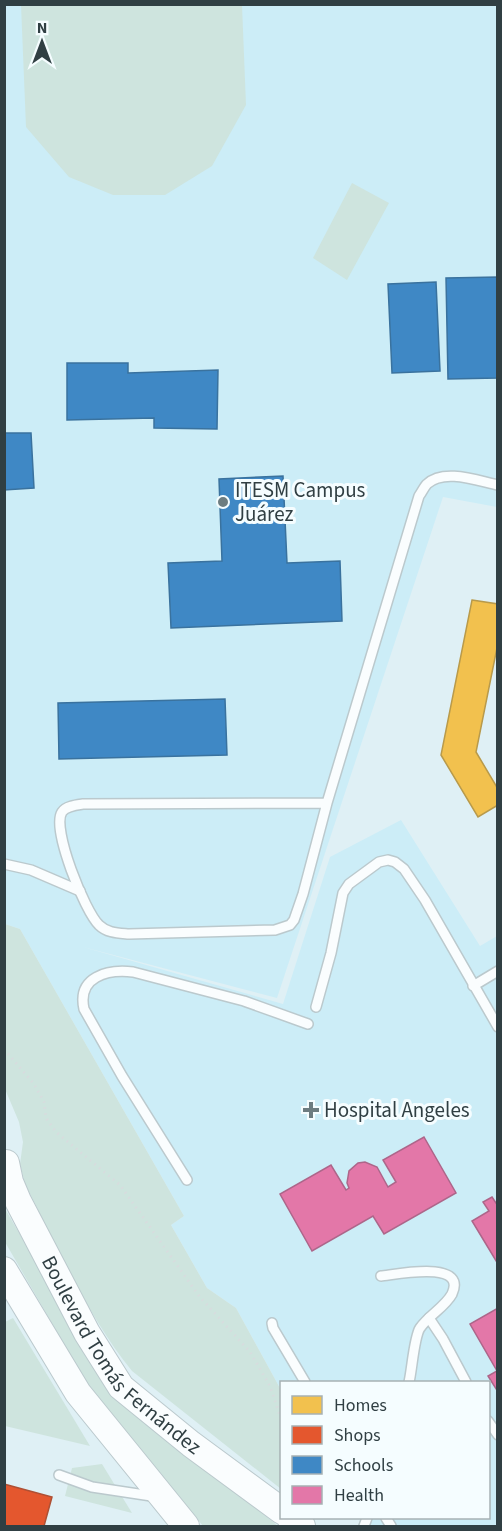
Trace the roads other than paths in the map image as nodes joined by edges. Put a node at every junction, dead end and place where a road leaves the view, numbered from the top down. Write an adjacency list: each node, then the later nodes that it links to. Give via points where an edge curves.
1 (498, 485): 2 (lane, via 439,478 428,483 419,496)
2 (327, 803): 4 (lane, via 73,805 61,813 60,825); 4 (lane, via 294,920 284,928 117,933 95,921)
3 (4, 864): 4 (lane, via 31,870)
4 (80, 891)
5 (498, 971): 6 (lane)
6 (472, 986): 7 (lane, via 425,900 404,869 388,860 379,862 343,893); 9 (lane)
7 (316, 1007)
8 (308, 1024): 11 (lane, via 244,1001 133,972 104,973 86,987 84,1009)
9 (498, 1027)
10 (5, 1160): 21 (main road, Boulevard Tomás Fernández, via 23,1212 87,1333 121,1387)
11 (187, 1179)
12 (4, 1270): 20 (main road, via 78,1393)
13 (381, 1276): 14 (lane, via 446,1273 453,1291)
14 (429, 1318): 17 (lane, via 418,1329); 18 (lane)
15 (272, 1323): 16 (lane)
16 (304, 1381)
17 (409, 1381)
18 (465, 1381)
19 (59, 1475): 20 (lane, via 92,1487)
20 (163, 1498): 22 (main road)
21 (280, 1510)
22 (186, 1527)

